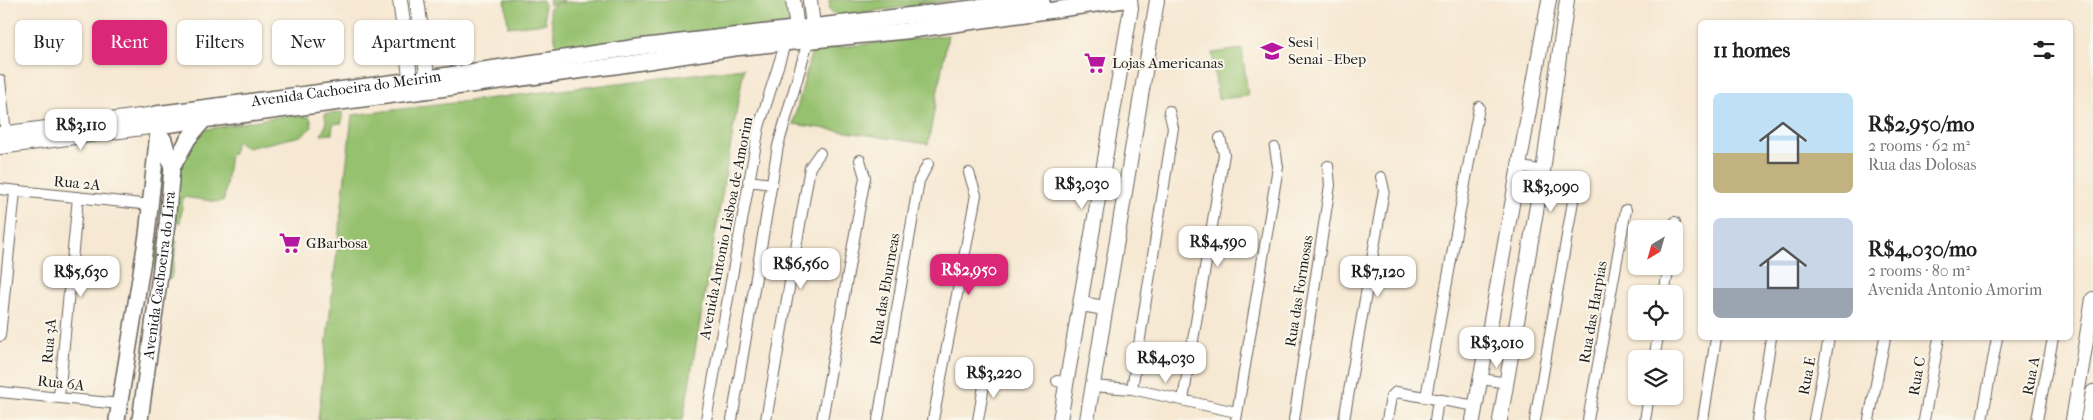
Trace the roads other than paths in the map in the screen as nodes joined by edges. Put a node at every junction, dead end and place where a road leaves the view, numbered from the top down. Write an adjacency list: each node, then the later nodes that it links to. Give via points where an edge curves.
1 (400, 0): 16 (street)
2 (417, 0): 15 (street)
3 (793, 0): 11 (street)
4 (810, 0): 12 (street)
5 (1042, 0): 12 (main road)
6 (1124, 0): 12 (main road, via 906,31)
7 (1130, 0): 17 (street)
8 (1157, 0): 18 (street)
9 (1549, 0): 32 (street)
10 (1567, 0): 33 (street)
11 (797, 29): 12 (main road, Avenida Cachoeira do Meirim); 13 (street); 15 (main road, Avenida Cachoeira do Meirim, via 638,47)
12 (810, 34): 13 (main road, Avenida Cachoeira do Meirim); 38 (street, via 787,109)
13 (785, 44): 15 (main road, Avenida Cachoeira do Meirim, via 734,48 615,66); 37 (street, Avenida Antonio Lisboa de Amorim, via 759,127)
14 (0, 80): 23 (street)
15 (428, 84): 16 (main road, Avenida Cachoeira do Meirim)
16 (411, 86): 21 (main road, Avenida Cachoeira do Meirim); 22 (main road, Avenida Cachoeira do Meirim)
17 (1117, 93): 18 (street); 45 (street)
18 (1141, 99): 46 (street)
19 (1479, 107): 63 (street)
20 (1169, 110): 59 (street, via 1173,128)
21 (203, 121): 22 (main road, Avenida Cachoeira do Meirim); 30 (main road)
22 (157, 124): 23 (street, Avenida Cachoeira do Meirim); 27 (main road, Avenida Cachoeira do Lira); 30 (main road, Avenida Cachoeira do Lira)
23 (2, 138)
24 (1220, 138): 65 (street, via 1224,154)
25 (1275, 148): 69 (street, via 1278,166)
26 (820, 153): 74 (street, via 810,167)
27 (155, 160): 30 (main road, via 162,156); 42 (main road, Avenida Cachoeira do Lira)
28 (860, 160): 75 (street, via 866,177)
29 (928, 164): 76 (street, Rua das Eburneas, via 919,181)
30 (172, 166): 71 (main road, Avenida Cachoeira do Lira)
31 (1328, 166): 81 (street, Rua das Formosas, via 1330,185)
32 (1518, 166): 33 (street); 56 (street)
33 (1543, 171): 57 (street)
34 (969, 173): 77 (street, via 976,195)
35 (1381, 177): 82 (street, via 1384,190)
36 (1577, 178): 86 (street)
37 (748, 181): 38 (street); 72 (street, Avenida Antonio Lisboa de Amorim)
38 (772, 184): 73 (street)
39 (0, 189): 40 (street, Rua 2A)
40 (15, 192): 41 (street, Rua 2A); 47 (street)
41 (78, 197): 42 (street, Rua 2A); 62 (street, Rua 3A)
42 (151, 205): 66 (main road, Avenida Cachoeira do Lira)
43 (1626, 210): 87 (street, Rua das Harpias)
44 (2093, 299): 96 (street)
45 (1080, 304): 46 (street); 79 (street, via 1061,382)
46 (1105, 308): 58 (street)
47 (0, 336)
48 (1716, 340): 89 (street)
49 (1771, 340): 90 (street)
50 (1829, 340): 91 (street, Rua E)
51 (1884, 340): 92 (street)
52 (1939, 340): 93 (street, Rua C)
53 (1997, 340): 94 (street)
54 (2053, 340): 95 (street, Rua A)
55 (986, 374): 78 (street)
56 (1482, 379): 57 (street); 68 (street)
57 (1507, 383): 85 (street)
58 (1092, 386): 59 (street); 80 (street)
59 (1132, 389): 65 (street)
60 (0, 392): 62 (street, Rua 6A)
61 (2093, 392): 97 (street)
62 (59, 397): 66 (street, Rua 6A)
63 (1426, 397): 64 (street); 83 (street, via 1399,391 1393,394)
64 (1438, 399): 68 (street); 84 (street)
65 (1183, 400): 69 (street)
66 (120, 404): 70 (main road, Avenida Cachoeira do Lira)
67 (1647, 405): 88 (street)
68 (1475, 413)
69 (1238, 418)
70 (118, 420)
71 (140, 420)
72 (706, 420)
73 (732, 420)
74 (766, 420)
75 (822, 420)
76 (878, 420)
77 (933, 420)
78 (978, 420)
79 (1060, 420)
80 (1087, 420)
81 (1294, 420)
82 (1344, 420)
83 (1387, 420)
84 (1434, 420)
85 (1500, 420)
86 (1535, 420)
87 (1588, 420)
88 (1645, 420)
89 (1703, 420)
90 (1758, 420)
91 (1814, 420)
92 (1869, 420)
93 (1924, 420)
94 (1982, 420)
95 (2037, 420)
96 (2073, 420)
97 (2088, 420)

